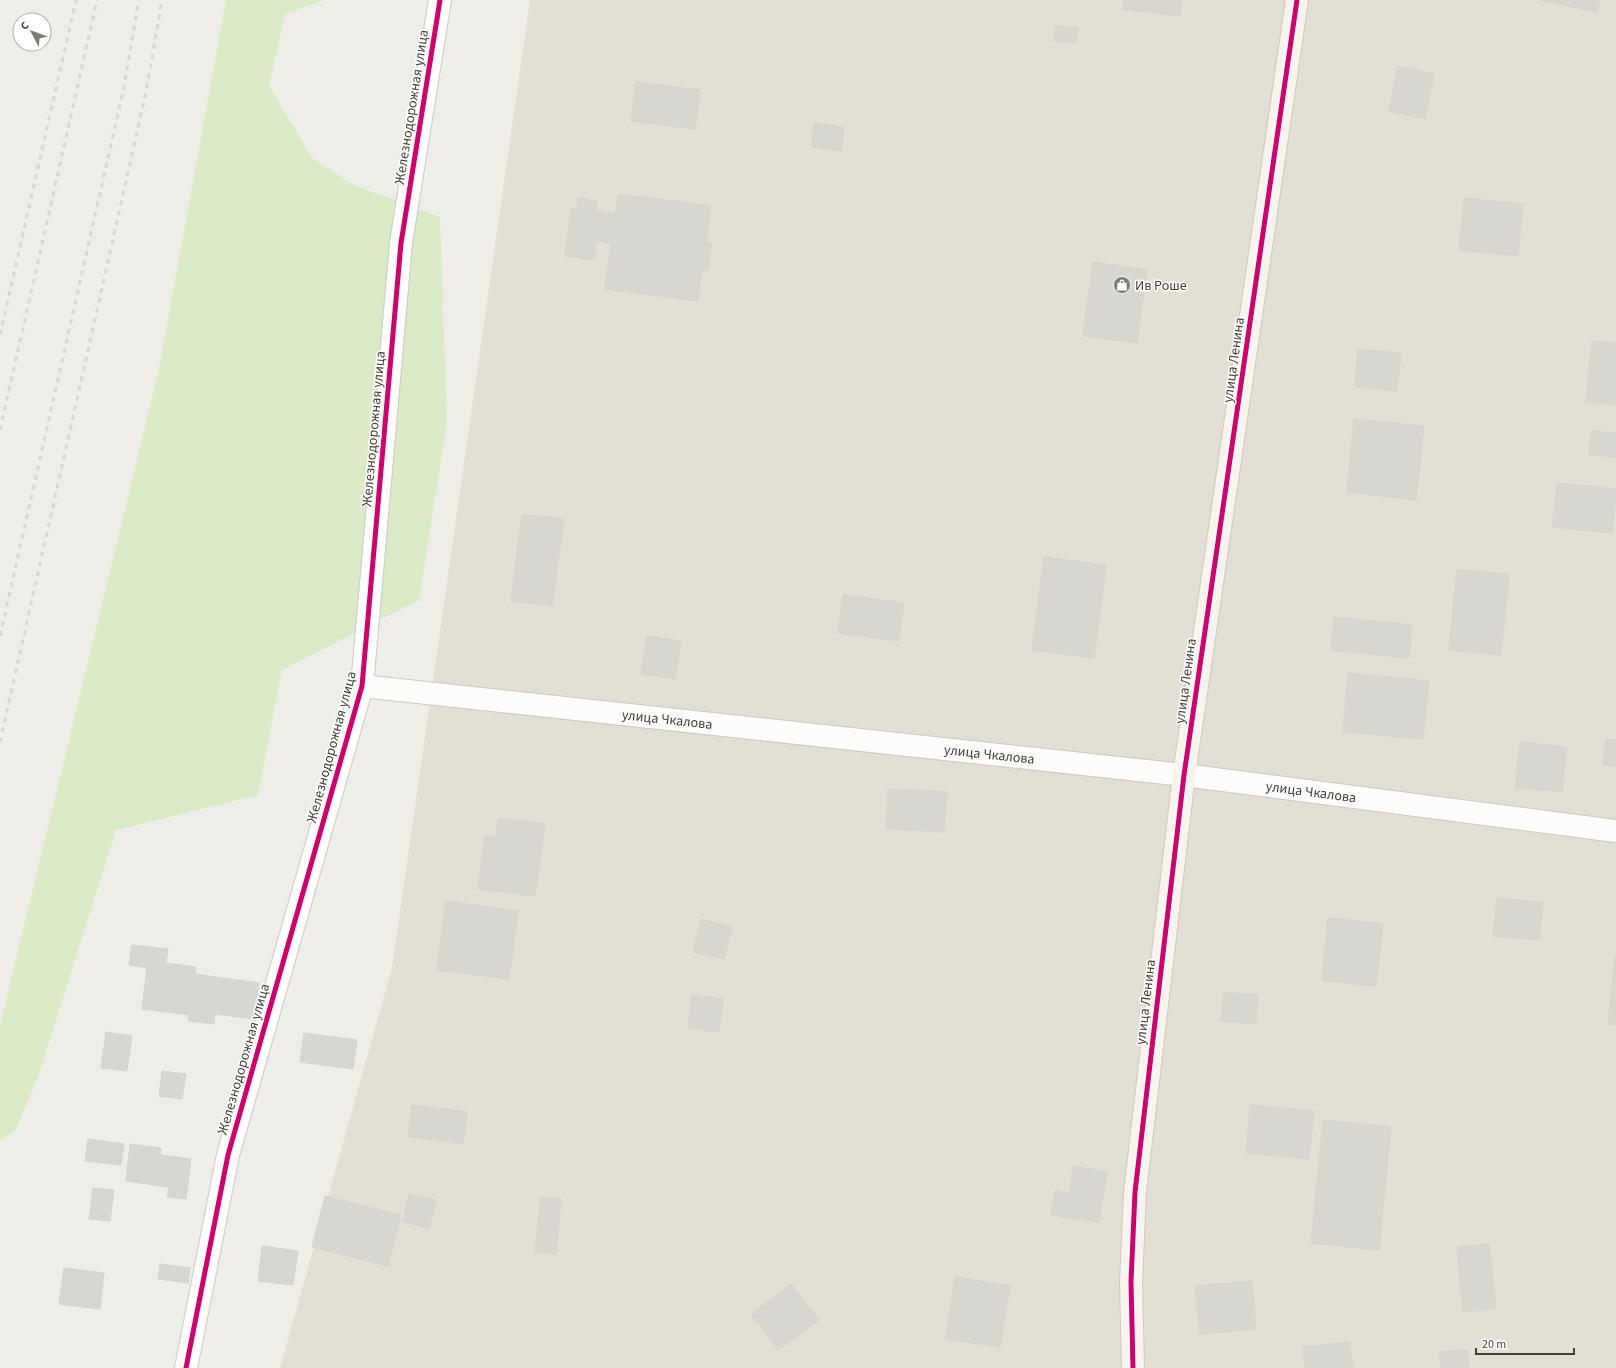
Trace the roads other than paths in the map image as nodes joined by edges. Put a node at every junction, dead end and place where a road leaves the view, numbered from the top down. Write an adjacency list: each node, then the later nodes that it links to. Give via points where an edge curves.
1 (440, 0): 3 (street, Железнодорожная улица, via 401,243)
2 (1298, 0): 4 (street, улица Ленина)
3 (362, 686): 4 (street, улица Чкалова); 6 (street, Железнодорожная улица, via 228,1155)
4 (1184, 775): 5 (street, улица Чкалова); 7 (street, улица Ленина, via 1135,1192 1131,1282)
5 (1616, 831)
6 (186, 1368)
7 (1133, 1368)

